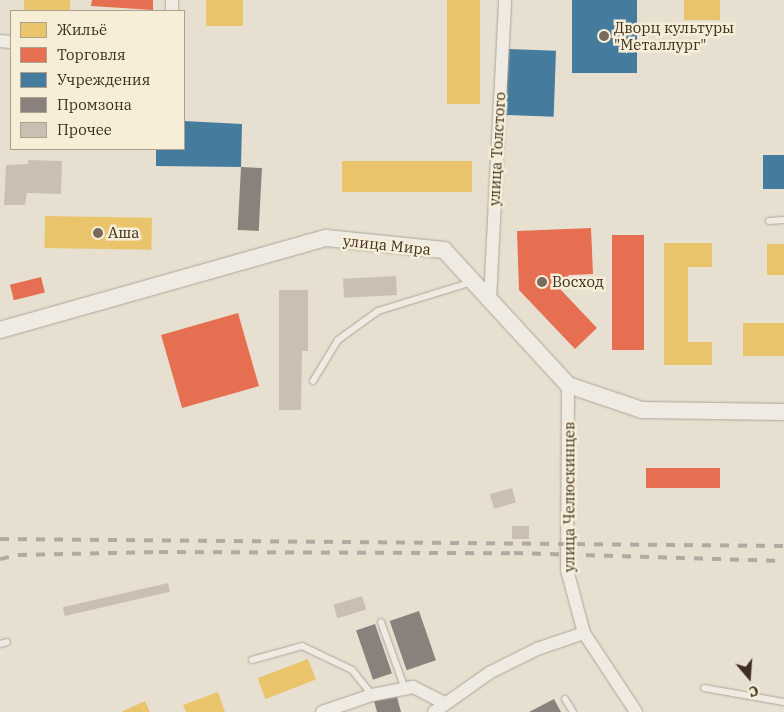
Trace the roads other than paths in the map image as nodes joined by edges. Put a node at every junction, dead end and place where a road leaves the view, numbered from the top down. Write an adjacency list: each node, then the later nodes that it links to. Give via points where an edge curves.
1 (504, 0): 5 (street, улица Толстого)
2 (769, 220): 3 (lane)
3 (784, 220)
4 (474, 282): 5 (street, улица Мира); 6 (street, улица Мира, via 444,250 326,238); 7 (lane, via 378,311 338,340)
5 (490, 299): 8 (street, улица Мира)
6 (0, 330)
7 (313, 381)
8 (568, 385): 9 (street, улица Мира, via 642,410); 11 (street, улица Челюскинцев, via 567,570)
9 (784, 412)
10 (381, 622): 14 (lane)
11 (584, 633): 18 (street, via 538,649 489,673); 22 (street, улица Челюскинцев)
12 (252, 660): 15 (lane, via 302,646 352,670)
13 (704, 688): 17 (lane)
14 (405, 689): 15 (street); 18 (street, via 413,687)
15 (372, 695): 19 (street)
16 (565, 699): 21 (lane)
17 (784, 702)
18 (444, 703): 20 (street)
19 (322, 712)
20 (434, 712)
21 (573, 712)
22 (636, 712)

